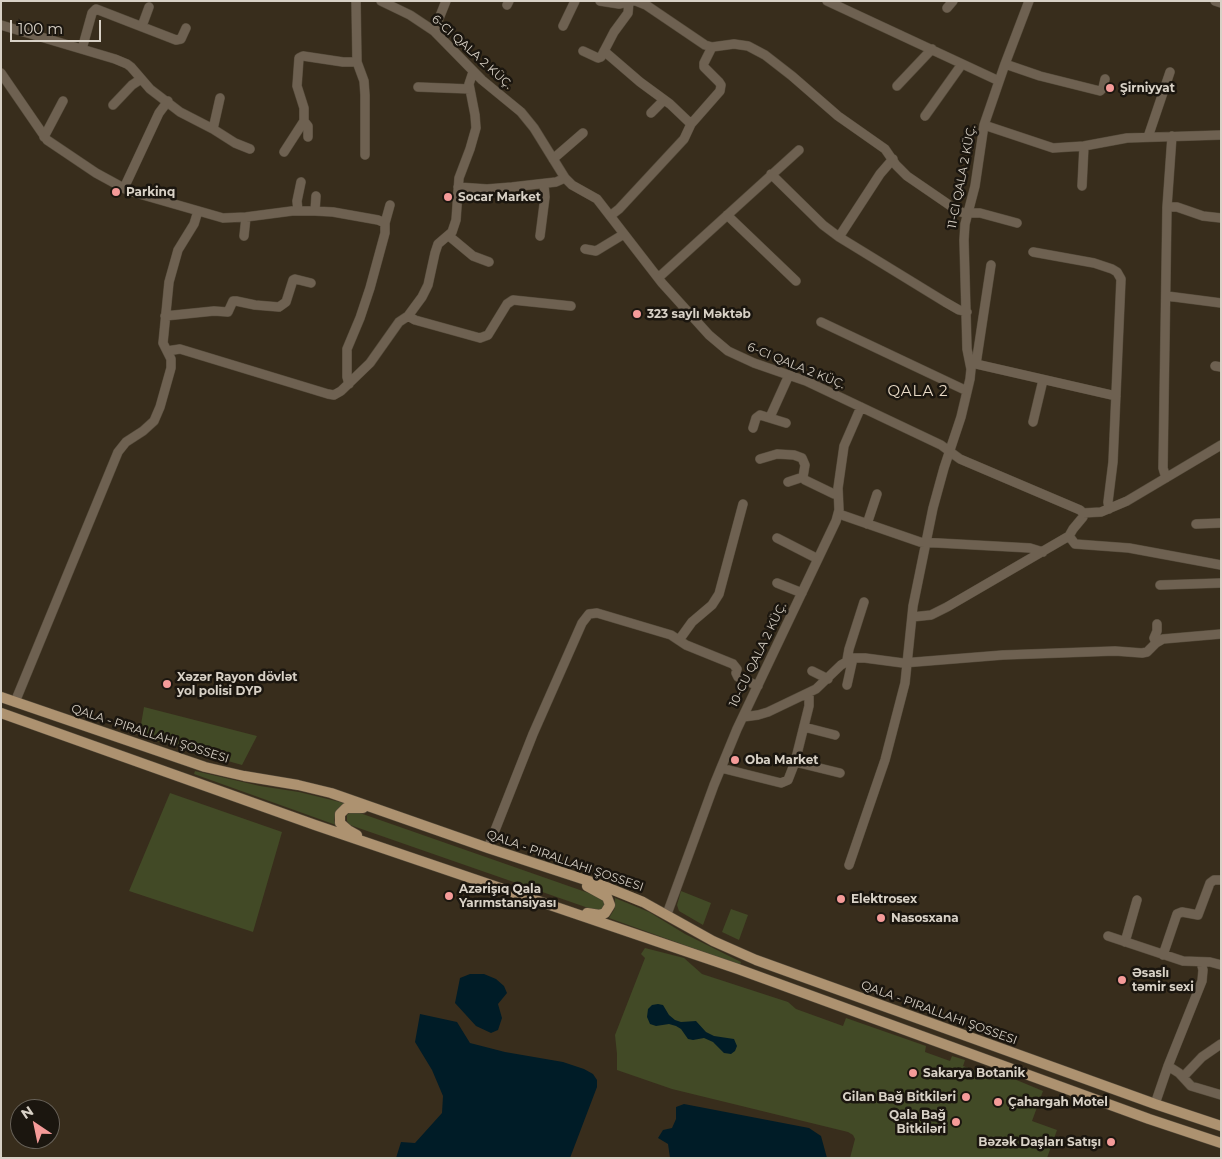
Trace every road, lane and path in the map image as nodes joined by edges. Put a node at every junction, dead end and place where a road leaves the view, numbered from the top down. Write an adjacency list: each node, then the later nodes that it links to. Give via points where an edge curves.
1 (356, 1): 22 (street)
2 (381, 1): 16 (street)
3 (446, 1): 16 (street)
4 (575, 1): 14 (street)
5 (600, 1): 9 (street)
6 (827, 1): 19 (street)
7 (1029, 1): 24 (street, 11-CI QALA 2 KÜÇ.)
8 (1215, 1): 10 (street)
9 (633, 2): 17 (street, via 646,5); 21 (street)
10 (1221, 3)
11 (149, 7): 13 (street)
12 (1, 25): 18 (street)
13 (142, 26): 15 (street, via 179,40); 18 (street, via 96,8)
14 (563, 26)
15 (186, 28)
16 (434, 31): 25 (street)
17 (712, 48): 42 (street, via 704,68 721,88); 57 (street, via 734,44 757,50 838,116 885,149)
18 (82, 49): 28 (street, via 127,64)
19 (932, 49): 23 (street); 31 (street)
20 (583, 51): 21 (street, via 598,58)
21 (604, 51): 35 (street)
22 (357, 62): 41 (street, via 299,58 296,86 304,108); 55 (street, via 365,88)
23 (962, 64): 30 (street); 40 (street)
24 (1005, 64): 29 (street, via 1100,91); 30 (street, 11-CI QALA 2 KÜÇ.)
25 (473, 72): 33 (street); 56 (street, via 521,112)
26 (1170, 72): 49 (street)
27 (1, 73): 48 (street, via 30,109)
28 (140, 79): 37 (street); 38 (street)
29 (1105, 79)
30 (999, 81): 43 (street, 11-CI QALA 2 KÜÇ.)
31 (897, 86)
32 (418, 88): 33 (street)
33 (470, 89): 63 (street, via 476,128)
34 (220, 98): 44 (street)
35 (664, 100): 39 (street); 42 (street)
36 (63, 101): 48 (street)
37 (168, 101): 44 (street, via 187,116); 64 (street, via 159,113)
38 (112, 106)
39 (651, 113)
40 (925, 116)
41 (304, 120): 50 (street, via 308,126); 54 (street)
42 (691, 124): 73 (street, via 684,139)
43 (984, 125): 51 (street, via 1046,147); 71 (street, 11-CI QALA 2 KÜÇ.)
44 (213, 129): 52 (street)
45 (583, 133): 56 (street)
46 (1221, 135): 47 (street)
47 (1172, 136): 49 (street); 67 (street)
48 (44, 137): 64 (street)
49 (1148, 137): 51 (street, via 1115,139)
50 (308, 138)
51 (1084, 146): 62 (street)
52 (250, 149)
53 (799, 150): 58 (street)
54 (284, 152)
55 (365, 155)
56 (553, 159): 59 (street)
57 (893, 159): 71 (street, via 901,171 917,184 958,211); 82 (street)
58 (770, 174): 72 (street); 82 (street)
59 (565, 178): 61 (street); 73 (street, via 576,188 594,196)
60 (301, 182): 70 (street)
61 (544, 184): 63 (street, via 487,189); 81 (street)
62 (1082, 186)
63 (458, 187): 80 (street, via 456,220)
64 (124, 188): 68 (street)
65 (316, 196): 69 (street)
66 (390, 205): 76 (street)
67 (1168, 207): 75 (street); 90 (street)
68 (198, 211): 74 (street, via 218,217); 94 (street, via 176,256)
69 (315, 211): 70 (street); 76 (street)
70 (298, 212): 74 (street)
71 (969, 212): 77 (street); 93 (street, 11-CI QALA 2 KÜÇ., via 964,240)
72 (727, 215): 87 (street); 88 (street)
73 (610, 216): 78 (street)
74 (246, 217): 79 (street)
75 (1221, 218)
76 (385, 223): 101 (street, via 370,288 347,349)
77 (1017, 223)
78 (624, 234): 83 (street, via 596,251); 87 (street)
79 (244, 236)
80 (448, 236): 85 (street, via 473,256); 95 (street, via 438,244 427,288)
81 (540, 236)
82 (838, 237): 93 (street)
83 (586, 250)
84 (1033, 252): 103 (street, via 1094,263 1112,269 1120,276)
85 (488, 262)
86 (991, 265): 98 (street)
87 (658, 278): 99 (street, via 720,345 741,358)
88 (796, 281)
89 (311, 283): 94 (street, via 293,280 286,302 279,307 236,300 228,312)
90 (1167, 296): 91 (street); 113 (street, via 1163,468)
91 (1221, 303)
92 (571, 306): 95 (street, via 513,300 507,304 488,335 480,338)
93 (967, 312): 98 (street, 11-CI QALA 2 KÜÇ., via 967,349)
94 (165, 316): 97 (street, via 163,342)
95 (408, 316): 101 (street, via 399,322 370,363)
96 (820, 322): 102 (street)
97 (167, 351): 101 (street, via 180,350 331,395); 148 (street, via 172,368 157,415 118,452)
98 (973, 364): 100 (street); 102 (street, 11-CI QALA 2 KÜÇ.)
99 (789, 375): 104 (street); 105 (street)
100 (1043, 380): 103 (street); 106 (street)
101 (349, 384)
102 (967, 391): 110 (street, 11-CI QALA 2 KÜÇ.)
103 (1116, 396): 118 (street)
104 (862, 407): 110 (street, via 936,442); 115 (street, 10-CU QALA 2 KÜÇ., via 844,446)
105 (770, 418): 107 (street); 108 (street, via 758,416)
106 (1033, 422)
107 (786, 423)
108 (753, 428)
109 (1221, 444): 113 (street)
110 (950, 452): 119 (street, via 960,460); 126 (street, 11-CI QALA 2 KÜÇ.)
111 (760, 459): 112 (street, via 777,454 798,456 804,461)
112 (803, 477): 114 (street); 115 (street)
113 (1166, 478): 118 (street)
114 (788, 482)
115 (838, 494): 120 (street, 10-CU QALA 2 KÜÇ.)
116 (877, 494): 122 (street)
117 (743, 504): 138 (street, via 719,594)
118 (1110, 509): 119 (street)
119 (1083, 513): 124 (street)
120 (839, 514): 122 (street); 128 (street, 10-CU QALA 2 KÜÇ.)
121 (1221, 523): 123 (street)
122 (867, 524): 126 (street)
123 (1196, 524)
124 (1069, 536): 127 (street); 129 (street, via 1077,545 1129,548)
125 (777, 538): 128 (street)
126 (926, 543): 127 (street, via 1030,548); 135 (street, 11-CI QALA 2 KÜÇ.)
127 (1043, 552): 135 (street, via 938,612)
128 (818, 559): 133 (street, 10-CU QALA 2 KÜÇ.)
129 (1221, 565)
130 (777, 583): 133 (street)
131 (1221, 583): 132 (street)
132 (1160, 585)
133 (802, 593): 145 (street, 10-CU QALA 2 KÜÇ.)
134 (864, 602): 140 (street, via 848,649)
135 (912, 617): 141 (street, 11-CI QALA 2 KÜÇ.)
136 (1157, 624): 139 (street)
137 (1221, 634): 139 (street, via 1164,639)
138 (679, 640): 145 (street, via 733,664 738,677); 158 (street, via 666,633 597,613 586,617)
139 (1156, 643): 141 (street, via 1142,653 1003,655)
140 (850, 659): 141 (street); 143 (street); 144 (street)
141 (908, 663): 159 (street, 11-CI QALA 2 KÜÇ., via 885,760)
142 (812, 670): 143 (street)
143 (828, 679): 146 (street)
144 (846, 685)
145 (758, 686): 150 (street, 10-CU QALA 2 KÜÇ.)
146 (809, 692): 150 (street, via 768,712); 151 (street)
147 (1, 697): 148 (main road)
148 (15, 702): 156 (main road, via 205,767 314,788)
149 (1, 713): 157 (main road)
150 (743, 717): 154 (street, 10-CU QALA 2 KÜÇ.)
151 (804, 727): 152 (street); 153 (street)
152 (835, 734)
153 (795, 762): 154 (street, via 785,783); 155 (street)
154 (721, 768): 164 (street, 10-CU QALA 2 KÜÇ.)
155 (840, 773)
156 (401, 817): 157 (main road, via 357,807 346,808 340,814 340,823 344,827); 158 (main road)
157 (384, 848): 163 (main road)
158 (488, 848): 160 (main road)
159 (849, 865)
160 (553, 868): 163 (main road, via 607,897 608,910 593,915); 164 (main road, via 622,893)
161 (1221, 880): 167 (street, via 1210,883 1198,915 1177,914)
162 (1137, 900): 166 (street)
163 (537, 902): 176 (main road, via 738,969)
164 (667, 914): 174 (main road, via 713,941 756,960)
165 (1108, 936): 166 (street)
166 (1126, 942): 167 (street)
167 (1163, 955): 168 (street)
168 (1201, 962): 169 (street); 171 (street, via 1202,981)
169 (1221, 966)
170 (1221, 1044): 172 (street, via 1202,1057)
171 (1168, 1066): 172 (street); 174 (street)
172 (1183, 1077): 173 (street, via 1191,1086)
173 (1221, 1095)
174 (1156, 1104): 175 (main road)
175 (1221, 1126)
176 (1221, 1143)

